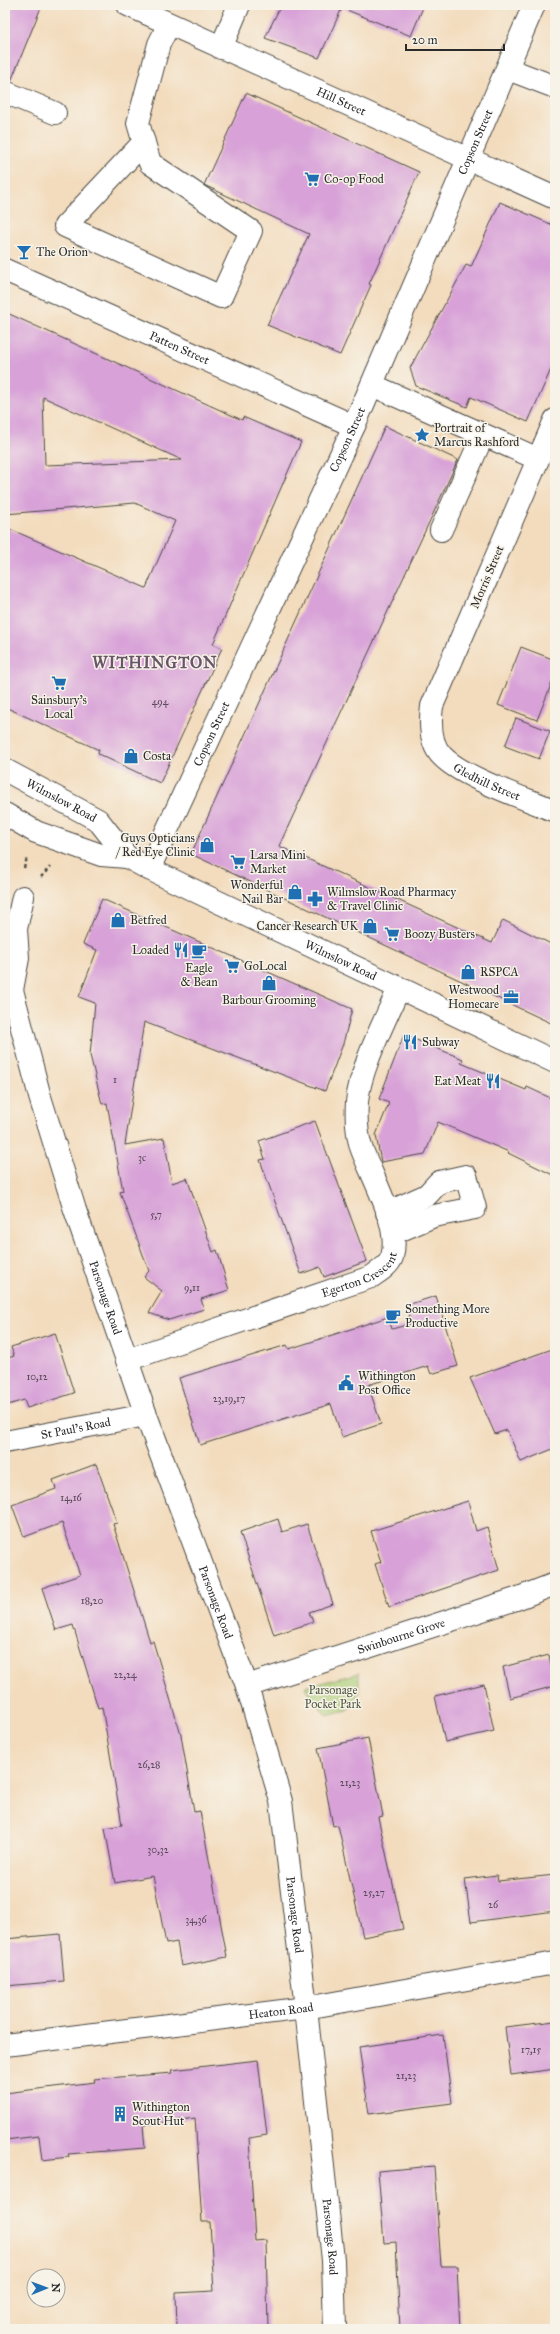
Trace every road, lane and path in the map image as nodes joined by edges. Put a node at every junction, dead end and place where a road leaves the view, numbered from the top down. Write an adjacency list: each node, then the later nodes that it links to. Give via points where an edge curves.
1 (128, 5): 4 (street, Hill Street)
2 (239, 5): 5 (street)
3 (534, 5): 6 (street, Copson Street)
4 (169, 24): 5 (street, Hill Street); 10 (street, via 159,44 138,124)
5 (221, 48): 11 (street, Hill Street)
6 (508, 69): 7 (street); 11 (street, Copson Street)
7 (555, 87)
8 (5, 92): 9 (street)
9 (55, 113)
10 (144, 142): 10 (street, via 150,163 251,231 222,297 65,226)
11 (469, 158): 12 (street, Hill Street); 14 (street, Copson Street)
12 (555, 198)
13 (5, 270): 16 (street, Patten Street)
14 (372, 385): 16 (street, Copson Street); 17 (street)
15 (555, 420): 18 (street, Morris Street)
16 (354, 426): 26 (street, Copson Street)
17 (483, 435): 18 (street); 19 (street)
18 (538, 459): 20 (street, Morris Street, via 432,706)
19 (441, 530)
20 (432, 736): 22 (street, Gledhill Street, via 442,756 464,773)
21 (5, 770): 25 (street, Wilmslow Road, via 98,820)
22 (555, 811)
23 (5, 814): 24 (street, Wilmslow Road)
24 (36, 832): 25 (street, Wilmslow Road, via 102,856); 27 (path, via 23,870)
25 (127, 857): 26 (street, Wilmslow Road)
26 (149, 869): 28 (street, Wilmslow Road)
27 (23, 897): 34 (street, Parsonage Road, via 16,929 18,958 12,990 40,1097)
28 (399, 988): 29 (street, Wilmslow Road); 31 (street, Egerton Crescent, via 361,1082 357,1102 361,1146)
29 (555, 1062)
30 (427, 1195): 31 (street); 32 (street); 32 (street, via 439,1182 466,1176 475,1208)
31 (387, 1213): 33 (street, Egerton Crescent)
32 (434, 1216): 33 (street)
33 (394, 1233): 34 (street, Egerton Crescent, via 392,1258 384,1269 370,1277)
34 (127, 1360): 35 (street, Parsonage Road)
35 (146, 1415): 36 (street, St Paul's Road); 38 (street, Parsonage Road)
36 (5, 1442)
37 (555, 1584): 38 (street, Swinbourne Grove)
38 (247, 1686): 40 (street, Parsonage Road, via 281,1802)
39 (555, 1963): 40 (street, Heaton Road)
40 (306, 2008): 41 (street, Heaton Road); 42 (street, Parsonage Road, via 333,2260)
41 (5, 2045)
42 (335, 2329)

